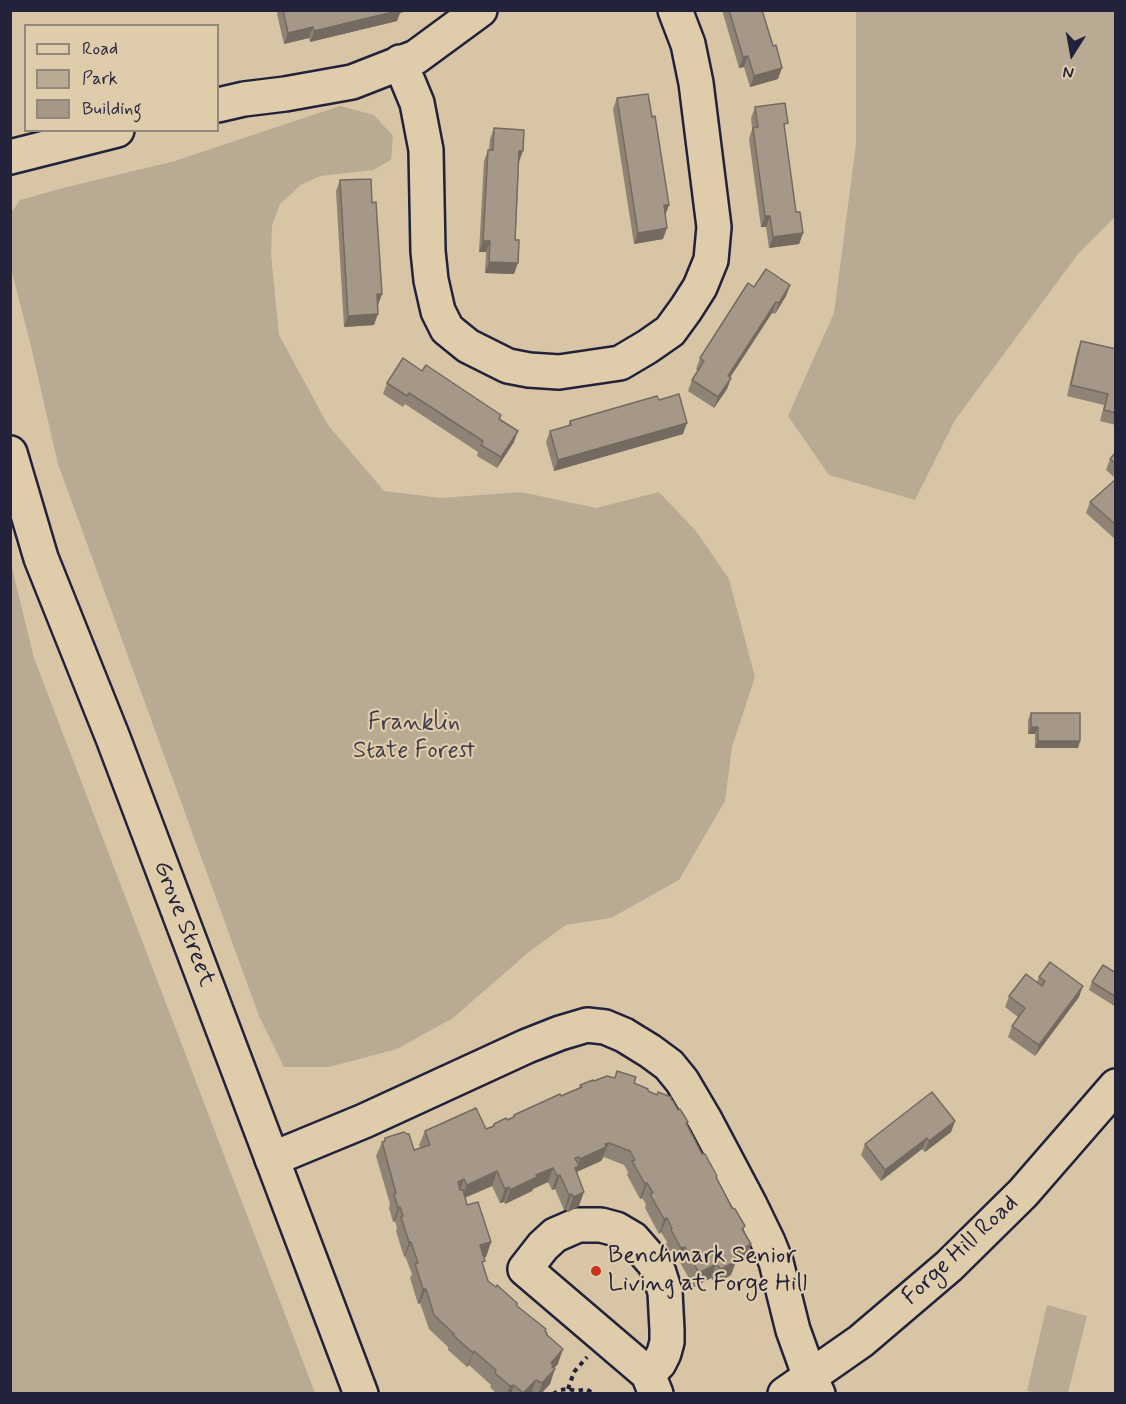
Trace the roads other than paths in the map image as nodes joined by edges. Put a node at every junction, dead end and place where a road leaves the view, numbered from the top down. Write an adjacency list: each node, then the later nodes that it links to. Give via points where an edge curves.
1 (480, 10): 3 (street, via 416,57)
2 (675, 10): 3 (street, via 696,82 714,227 711,260 700,287 670,330 620,363 559,372 508,366 468,346 447,329 438,311 430,270 426,150 417,103)
3 (400, 62): 4 (street, via 352,82)
4 (219, 105)
5 (109, 132): 6 (street)
6 (10, 157)
7 (10, 453): 9 (street, Grove Street, via 40,558)
8 (1116, 1086): 11 (street, Forge Hill Road, via 1023,1193 949,1266)
9 (273, 1159): 11 (street, via 560,1033 587,1025 624,1035 669,1065 682,1081 750,1205 776,1262); 12 (street, Grove Street)
10 (652, 1384): 10 (street, via 667,1342 665,1292 654,1263 633,1239 616,1229 578,1225 555,1235 525,1269)
11 (804, 1388)
12 (361, 1394)

